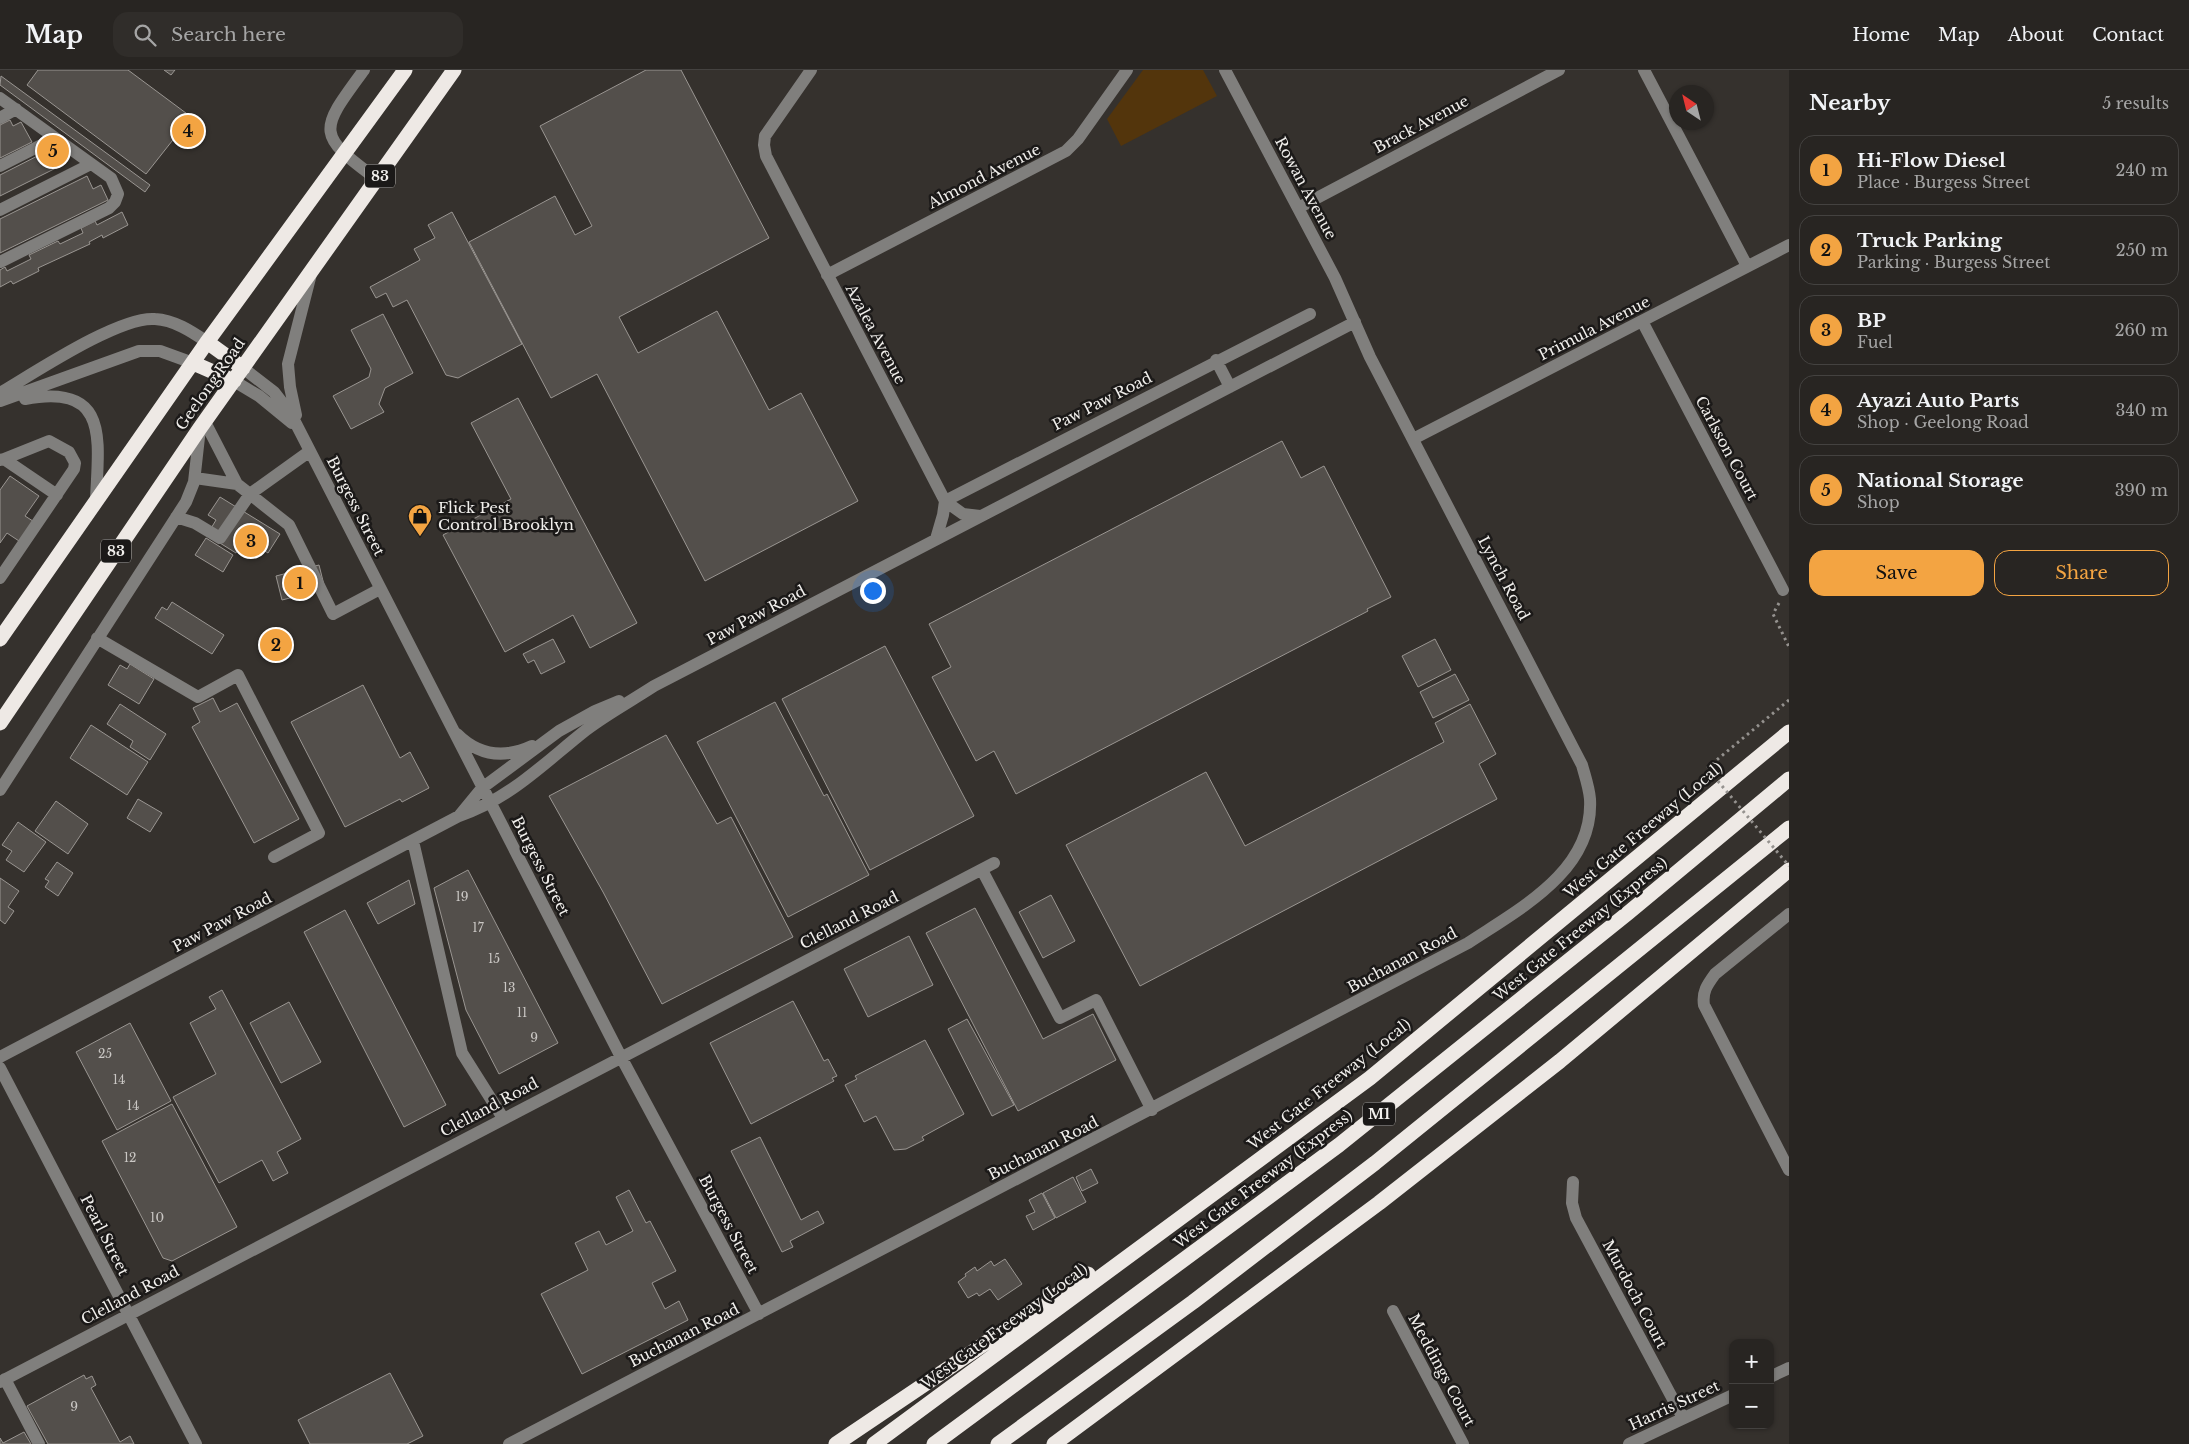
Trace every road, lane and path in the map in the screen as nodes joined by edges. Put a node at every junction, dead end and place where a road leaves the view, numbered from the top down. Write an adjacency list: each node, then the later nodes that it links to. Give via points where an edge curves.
1 (364, 70): 13 (street, via 331,121 329,132)
2 (405, 70): 13 (highway, Geelong Road)
3 (454, 70): 16 (highway, Geelong Road / 83)
4 (811, 70): 23 (street, Azalea Avenue, via 765,136 764,145 766,156)
5 (1127, 70): 23 (street, Almond Avenue, via 1066,151)
6 (1225, 70): 17 (street, Rowan Avenue)
7 (1559, 70): 17 (street, Brack Avenue)
8 (1644, 70): 21 (street)
9 (0, 98): 10 (street)
10 (16, 109): 11 (street); 12 (street)
11 (0, 118)
12 (56, 138): 14 (street); 15 (street)
13 (343, 154): 16 (street); 27 (highway, Geelong Road)
14 (91, 164): 18 (street); 20 (street, via 116,186 115,202)
15 (0, 166)
16 (378, 180): 22 (highway, Geelong Road / 83)
17 (1298, 208): 26 (street, Rowan Avenue)
18 (0, 210)
19 (1789, 245): 21 (street, Primula Avenue)
20 (0, 262)
21 (1747, 266): 25 (street, Primula Avenue)
22 (312, 272): 30 (highway, Geelong Road / 83); 36 (street, via 288,364)
23 (827, 275): 45 (street, Azalea Avenue)
24 (1310, 314): 28 (street, Paw Paw Road)
25 (1642, 321): 37 (street, Primula Avenue); 51 (street, Carlsson Court)
26 (1355, 322): 32 (street, Paw Paw Road); 37 (street, Lynch Road)
27 (207, 342): 29 (highway, Geelong Road); 30 (highway); 33 (street, via 167,321 137,320 105,333)
28 (1216, 360): 32 (street); 45 (street, Paw Paw Road)
29 (192, 363): 31 (highway); 34 (street, via 160,351 139,351); 44 (highway, Geelong Road)
30 (243, 368): 31 (highway, Geelong Road / 83); 36 (street, Burgess Street, via 279,397)
31 (234, 381): 35 (highway, Geelong Road / 83); 36 (street, Burgess Street, via 260,396)
32 (1230, 387): 46 (street, Paw Paw Road)
33 (0, 393)
34 (0, 402): 44 (street, via 58,395 84,407 97,429)
35 (202, 425): 40 (street); 41 (street); 58 (highway, Geelong Road / 83)
36 (300, 430): 38 (street, Burgess Street)
37 (1413, 439): 68 (street, Lynch Road, via 1582,765 1590,797 1590,813)
38 (310, 451): 42 (street); 50 (street, Burgess Street)
39 (2, 459): 43 (street); 43 (street, via 49,442 69,452 74,458 74,469)
40 (195, 478): 41 (street); 47 (street, via 190,494)
41 (237, 484): 42 (street)
42 (250, 494): 47 (street, via 220,538 195,523); 50 (street, via 289,525 333,614)
43 (57, 495): 49 (street)
44 (96, 501): 53 (highway, Geelong Road)
45 (945, 501): 46 (street, via 963,514); 48 (street)
46 (980, 516): 48 (street, Paw Paw Road)
47 (176, 517): 52 (street)
48 (936, 539): 55 (street, Paw Paw Road)
49 (0, 578)
50 (380, 589): 57 (street, Burgess Street)
51 (1783, 590): 54 (path, via 1773,614)
52 (97, 638): 63 (street); 69 (street, via 198,697 238,675 320,833)
53 (0, 639)
54 (1789, 647)
55 (654, 686): 59 (street, Paw Paw Road, via 595,710); 64 (street, Paw Paw Road, via 594,724 530,777)
56 (1789, 700): 71 (path, bridge, via 1707,768)
57 (445, 718): 59 (street, via 466,742 480,751 494,754 521,751); 62 (street, Burgess Street)
58 (0, 723)
59 (559, 731): 62 (street, Paw Paw Road)
60 (1789, 732): 80 (highway, West Gate Freeway (Local) / M1, via 1370,1078)
61 (1789, 780): 96 (highway, West Gate Freeway (Express) / M1, via 1339,1145)
62 (482, 788): 64 (street, Burgess Street); 65 (street, Paw Paw Road)
63 (0, 790)
64 (490, 804): 65 (street, Paw Paw Road); 76 (street, Burgess Street)
65 (459, 816): 67 (street, Paw Paw Road)
66 (1789, 828): 97 (highway, M1, via 1375,1163 1193,1302)
67 (413, 840): 75 (street, Paw Paw Road); 79 (street, via 462,1053)
68 (1576, 856): 78 (street, Buchanan Road, via 1542,891 1468,943)
69 (274, 857)
70 (994, 863): 72 (street, Clelland Road)
71 (1789, 866)
72 (982, 870): 76 (street, Clelland Road); 78 (street, via 1060,1018 1096,1000)
73 (1789, 870): 98 (highway, via 1560,1061 1423,1169)
74 (1789, 914): 81 (street, via 1715,974 1703,995 1704,1005)
75 (0, 1057)
76 (621, 1057): 79 (street, Clelland Road); 84 (street, Burgess Street)
77 (0, 1068): 85 (street, Pearl Street)
78 (1152, 1110): 84 (street, Buchanan Road)
79 (503, 1118): 85 (street, Clelland Road)
80 (1287, 1140): 94 (highway); 95 (highway, West Gate Freeway (Local) / M1)
81 (1789, 1170)
82 (1573, 1182): 90 (street, Murdoch Court, via 1572,1203 1576,1218)
83 (1393, 1311): 99 (street, Meddings Court)
84 (759, 1314): 93 (street, Buchanan Road)
85 (128, 1315): 88 (street, Clelland Road); 92 (street, Pearl Street)
86 (1789, 1368): 87 (street)
87 (1774, 1375)
88 (3, 1380): 91 (street)
89 (1729, 1397): 90 (street, Harris Street)
90 (1683, 1418): 100 (street, Harris Street)
91 (40, 1444)
92 (196, 1444)
93 (509, 1444)
94 (836, 1444)
95 (874, 1444)
96 (934, 1444)
97 (998, 1444)
98 (1054, 1444)
99 (1463, 1444)
100 (1629, 1444)

